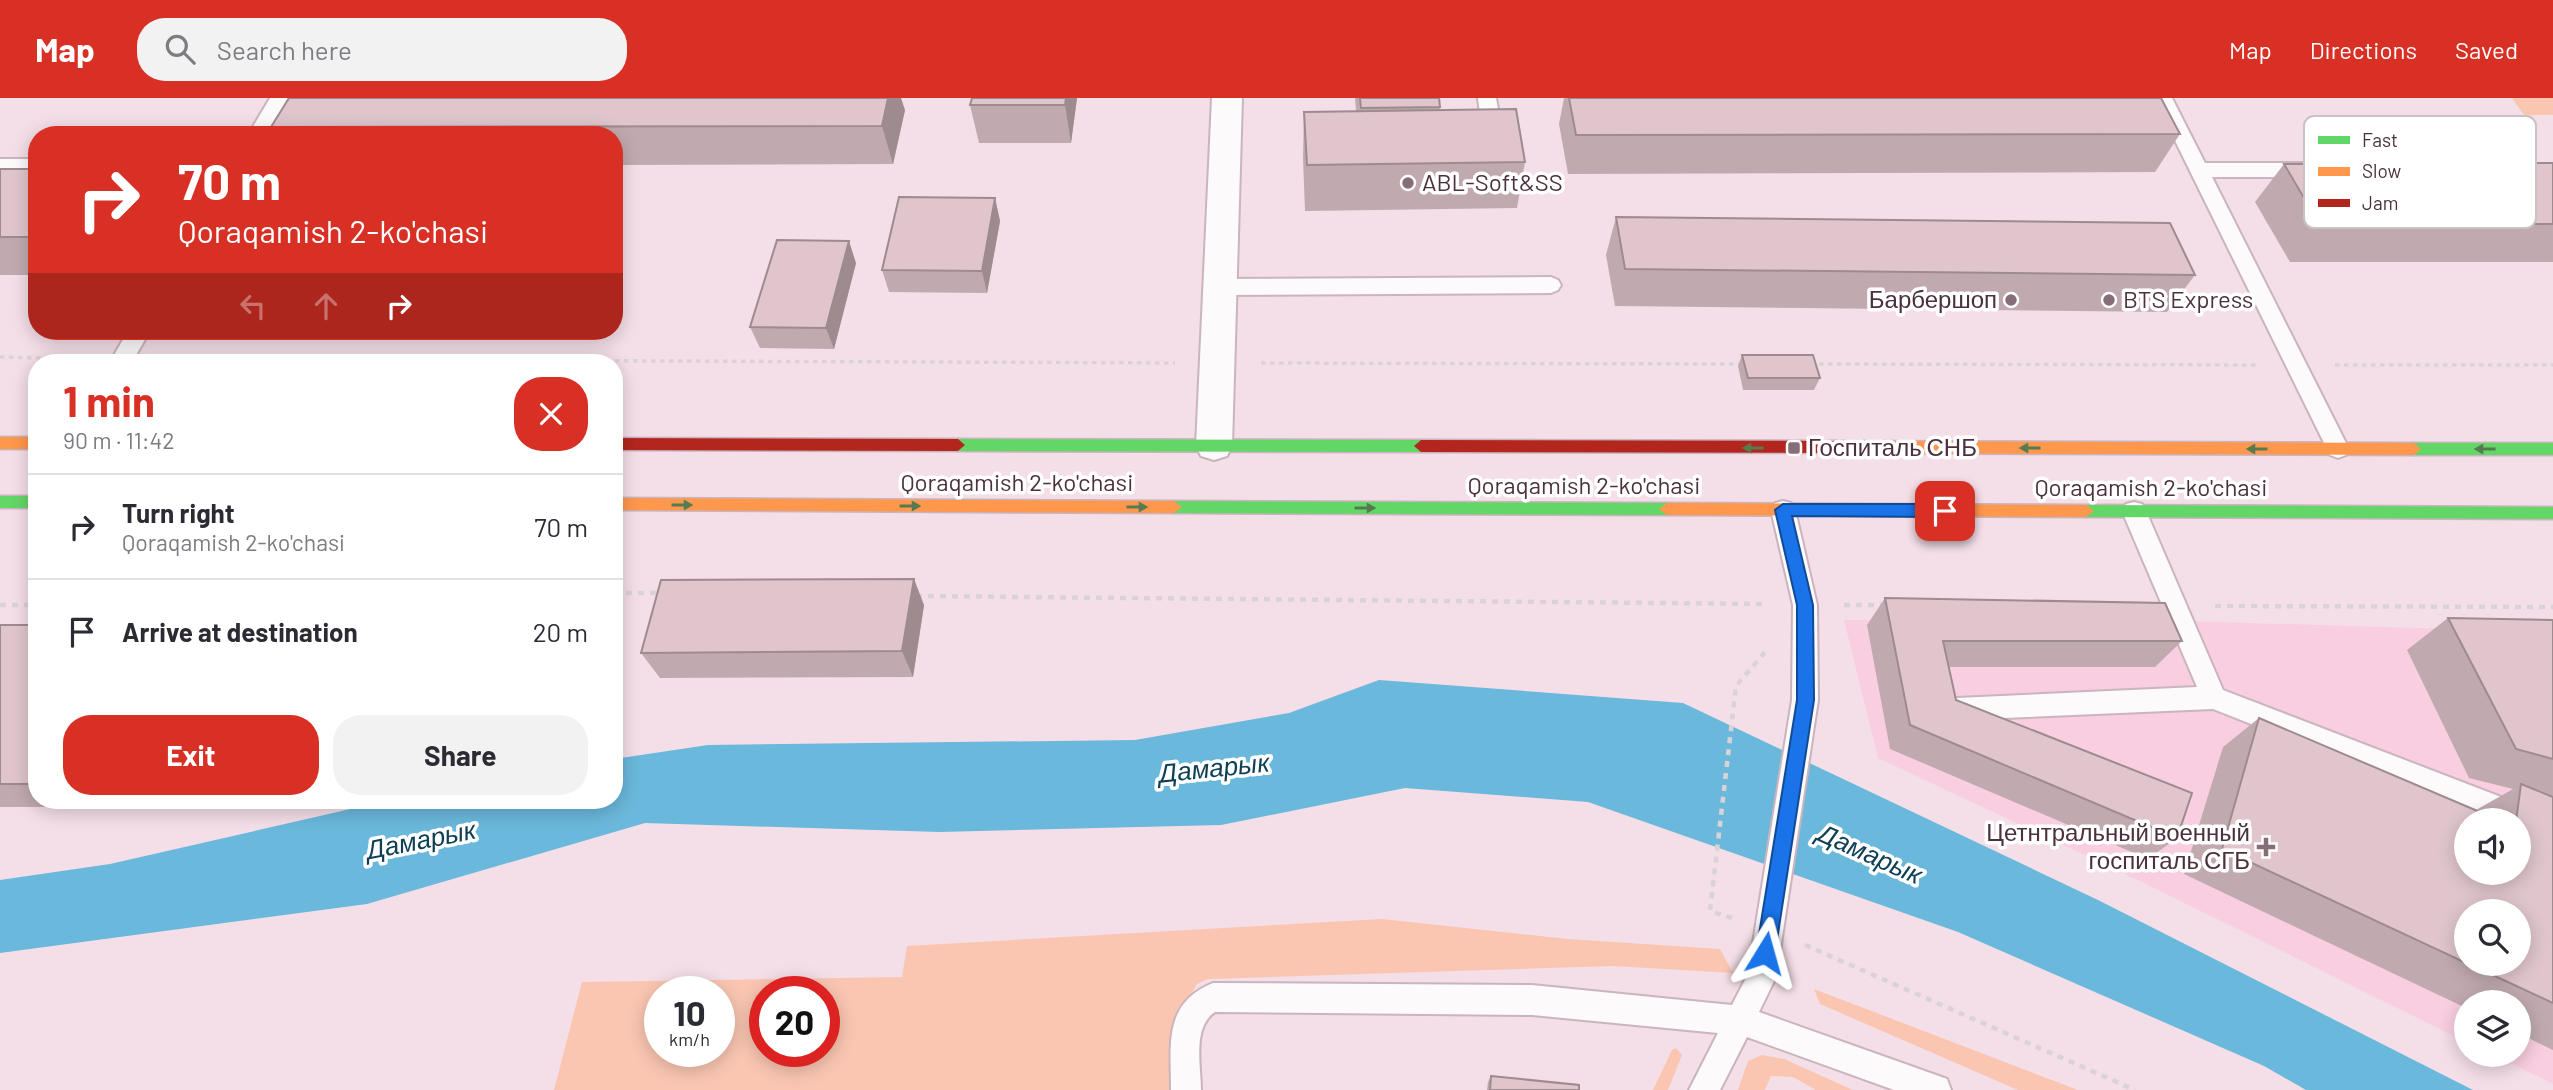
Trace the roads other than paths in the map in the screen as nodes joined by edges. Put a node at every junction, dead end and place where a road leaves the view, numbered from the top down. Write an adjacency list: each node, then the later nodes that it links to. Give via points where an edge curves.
1 (279, 98): 5 (lane)
2 (1227, 98): 12 (street)
3 (1488, 98): 6 (lane)
4 (2164, 98): 9 (lane)
5 (262, 126)
6 (1493, 137)
7 (0, 166): 8 (lane)
8 (28, 166)
9 (2199, 170): 10 (lane); 17 (lane)
10 (2304, 170)
11 (1551, 285): 12 (lane)
12 (1220, 288): 16 (street)
13 (0, 443): 14 (main road)
14 (28, 443)
15 (623, 444): 16 (main road, Qoraqamish 2-ko'chasi)
16 (1214, 446): 17 (main road, Qoraqamish 2-ko'chasi, one-way to 16, via 1448,453)
17 (2338, 449): 18 (main road, Qoraqamish 2-ko'chasi, one-way to 17)
18 (2553, 449)
19 (0, 502): 20 (main road)
20 (28, 502)
21 (623, 504): 22 (main road, Qoraqamish 2-ko'chasi, one-way to 22, via 1453,502)
22 (1783, 510): 23 (main road, Qoraqamish 2-ko'chasi); 28 (lane, via 1805,605 1805,700 1762,977)
23 (2134, 511): 24 (main road, Qoraqamish 2-ko'chasi); 25 (lane)
24 (2553, 513)
25 (2214, 698): 26 (lane); 27 (lane)
26 (1957, 709)
27 (2553, 830)
28 (1740, 1020): 29 (lane, via 1532,1000 1213,998 1201,1001 1189,1015); 30 (lane); 31 (lane)
29 (1186, 1090)
30 (1704, 1090)
31 (1936, 1090)

